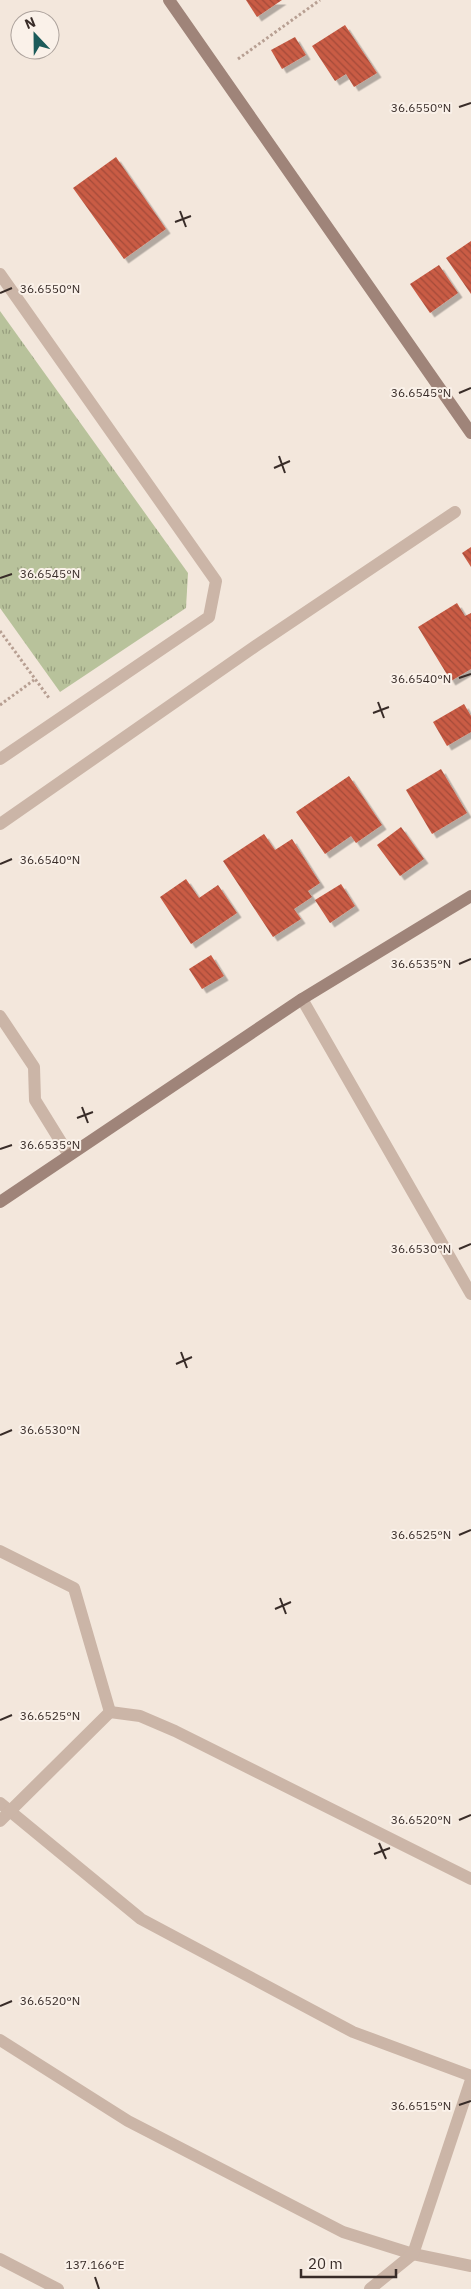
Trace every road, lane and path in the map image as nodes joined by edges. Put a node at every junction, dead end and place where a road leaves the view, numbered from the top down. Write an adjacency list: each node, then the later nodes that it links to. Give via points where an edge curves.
1 (169, 0): 3 (street)
2 (320, 0): 3 (path)
3 (219, 72): 5 (street)
4 (0, 274): 10 (street, via 216,581 209,617)
5 (471, 433)
6 (455, 512): 12 (street)
7 (0, 632): 8 (path)
8 (34, 680): 9 (path); 10 (path)
9 (0, 705)
10 (64, 716): 11 (street)
11 (0, 759)
12 (0, 824)
13 (471, 896): 14 (street)
14 (302, 999): 16 (street); 18 (street)
15 (0, 1016): 16 (street, via 34,1067 35,1100)
16 (70, 1156): 17 (street)
17 (0, 1202)
18 (471, 1294)
19 (0, 1551): 20 (street, via 74,1588)
20 (110, 1712): 21 (street); 23 (street, via 140,1716 175,1731)
21 (5, 1807): 22 (street); 25 (street, via 141,1919 353,2032)
22 (0, 1821)
23 (471, 1879)
24 (0, 2040): 26 (street, via 128,2121 343,2232)
25 (471, 2078): 26 (street)
26 (413, 2254): 28 (street); 30 (street)
27 (0, 2260): 29 (street)
28 (471, 2266)
29 (58, 2289)
30 (370, 2289)

